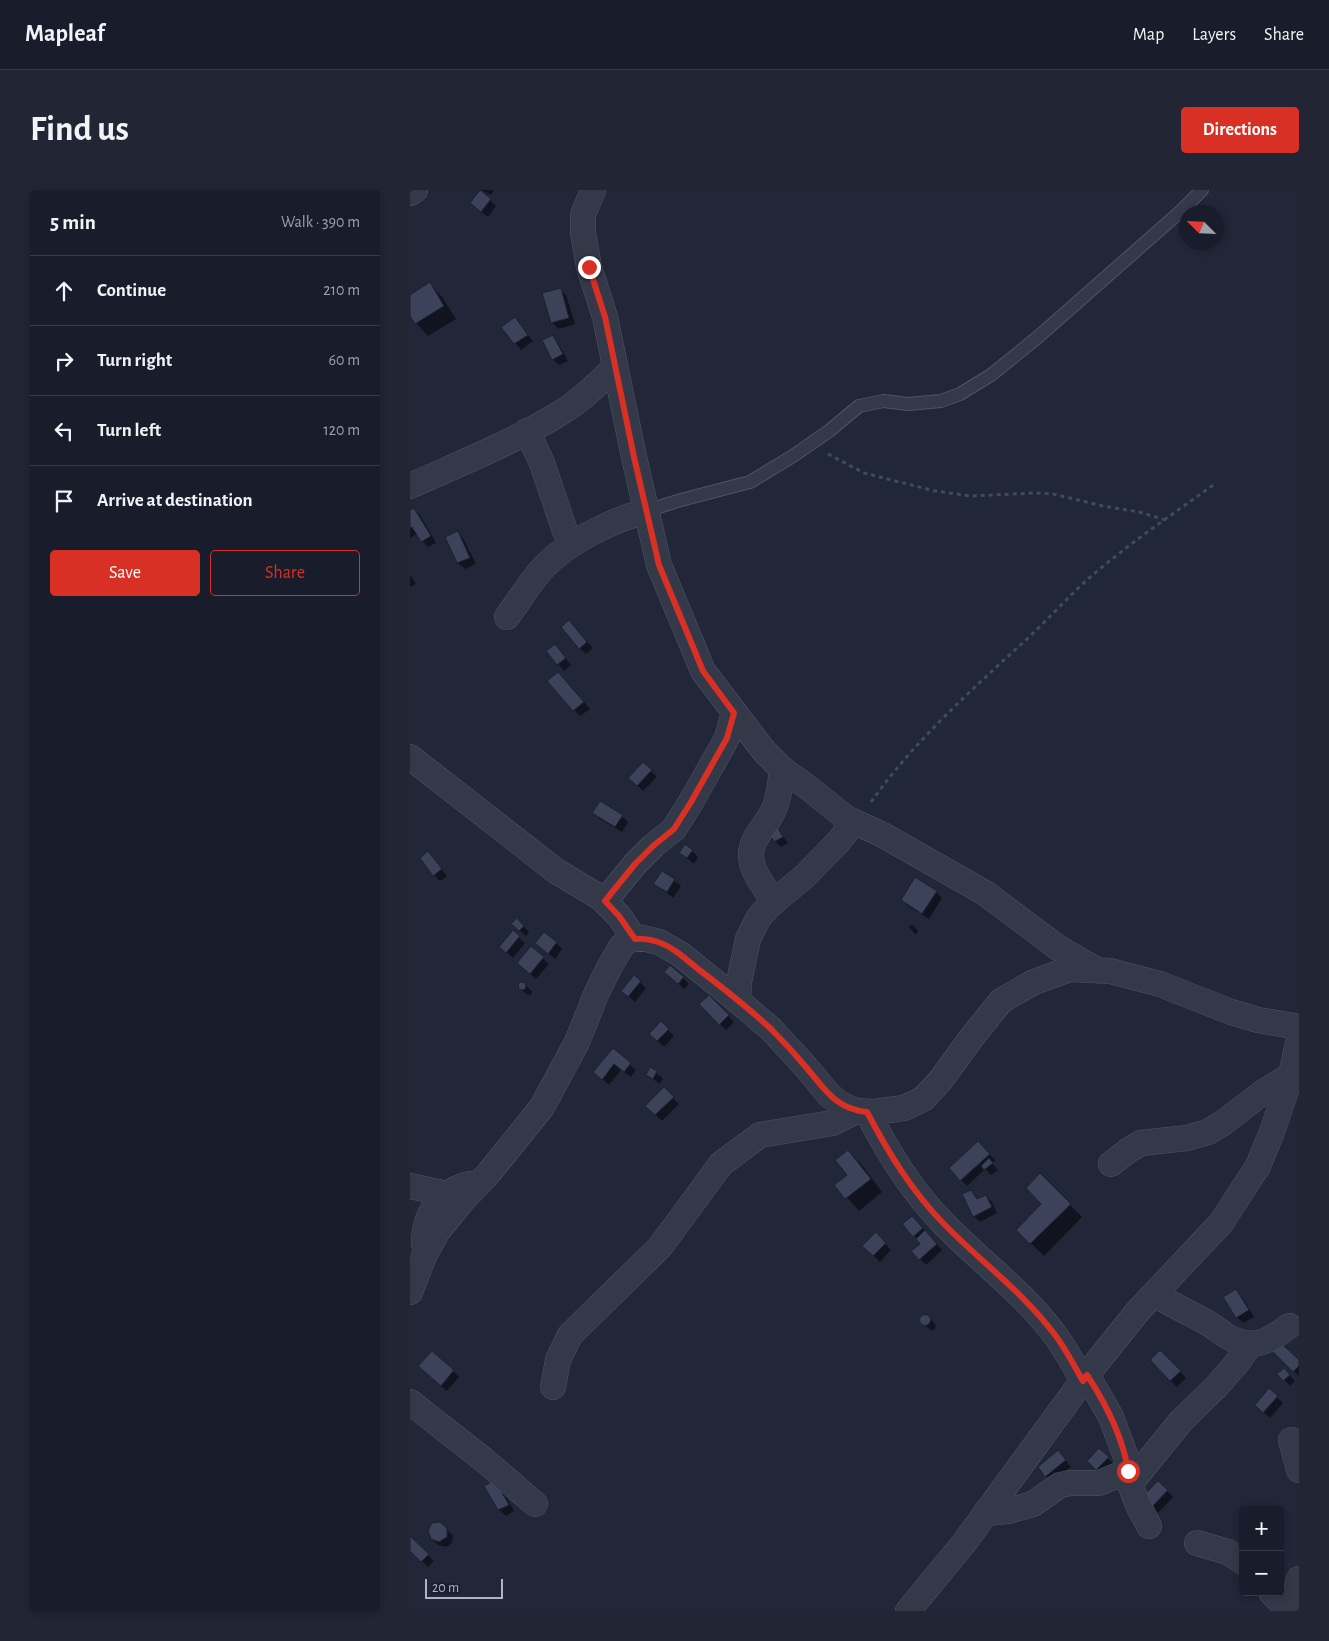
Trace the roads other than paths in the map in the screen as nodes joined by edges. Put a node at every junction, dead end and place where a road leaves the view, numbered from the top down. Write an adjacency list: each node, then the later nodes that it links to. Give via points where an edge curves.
1 (415, 190): 4 (street)
2 (593, 190): 5 (street, via 583,215 583,233)
3 (1202, 190): 8 (lane, via 1080,301 991,375 960,394 908,404 884,400 860,406 810,444 750,482)
4 (410, 193)
5 (615, 367): 6 (street, via 563,412); 8 (street)
6 (527, 431): 7 (street); 9 (street)
7 (410, 486)
8 (646, 511): 9 (street, via 628,516); 11 (street, via 659,565 703,671)
9 (571, 545): 10 (street, via 543,568)
10 (507, 617)
11 (734, 713): 13 (street); 15 (street, via 727,738 674,829 635,864)
12 (410, 757): 15 (street, via 556,870)
13 (782, 769): 14 (street); 16 (street, via 772,814 754,842 751,856 754,870)
14 (855, 823): 16 (street, via 804,878); 18 (street, via 883,835 985,893 1057,947)
15 (605, 901): 17 (street)
16 (774, 902): 19 (street, via 759,917 748,939)
17 (635, 939): 19 (street, via 659,942 680,954); 25 (street, via 628,940 621,947 610,966 577,1042 542,1107)
18 (1097, 970): 20 (street, via 1160,984 1258,1020); 23 (street, via 1070,969 1034,982 1001,1001 923,1099 904,1108)
19 (738, 1000): 23 (street, via 771,1029 829,1095 842,1105)
20 (1299, 1027)
21 (1299, 1039): 22 (street)
22 (1291, 1075): 24 (street, via 1208,1132 1142,1143); 30 (street, via 1258,1166 1221,1223)
23 (862, 1112): 33 (street, via 918,1194 944,1224 1027,1302); 34 (street, via 832,1123 760,1135 721,1164 660,1247 570,1335 558,1360)
24 (1111, 1164)
25 (482, 1181): 27 (street, via 458,1187); 28 (street, via 437,1232)
26 (410, 1186): 27 (street)
27 (447, 1194): 28 (street, via 429,1214 424,1232)
28 (424, 1256): 29 (street)
29 (410, 1292)
30 (1154, 1294): 32 (street, via 1238,1342); 33 (street)
31 (1289, 1326): 32 (street, via 1275,1337)
32 (1250, 1345): 38 (street, via 1216,1388)
33 (1085, 1378): 38 (street, via 1111,1417 1126,1457); 40 (street)
34 (553, 1387)
35 (410, 1402): 39 (street)
36 (1291, 1440): 37 (street)
37 (1299, 1470)
38 (1129, 1478): 40 (street, via 1099,1484 1060,1485 1033,1504); 41 (street)
39 (535, 1504)
40 (985, 1513): 46 (street)
41 (1149, 1526)
42 (1197, 1543): 43 (street, via 1228,1552)
43 (1239, 1559)
44 (1299, 1580): 47 (street)
45 (1275, 1596): 47 (street)
46 (908, 1611)
47 (1290, 1611)

